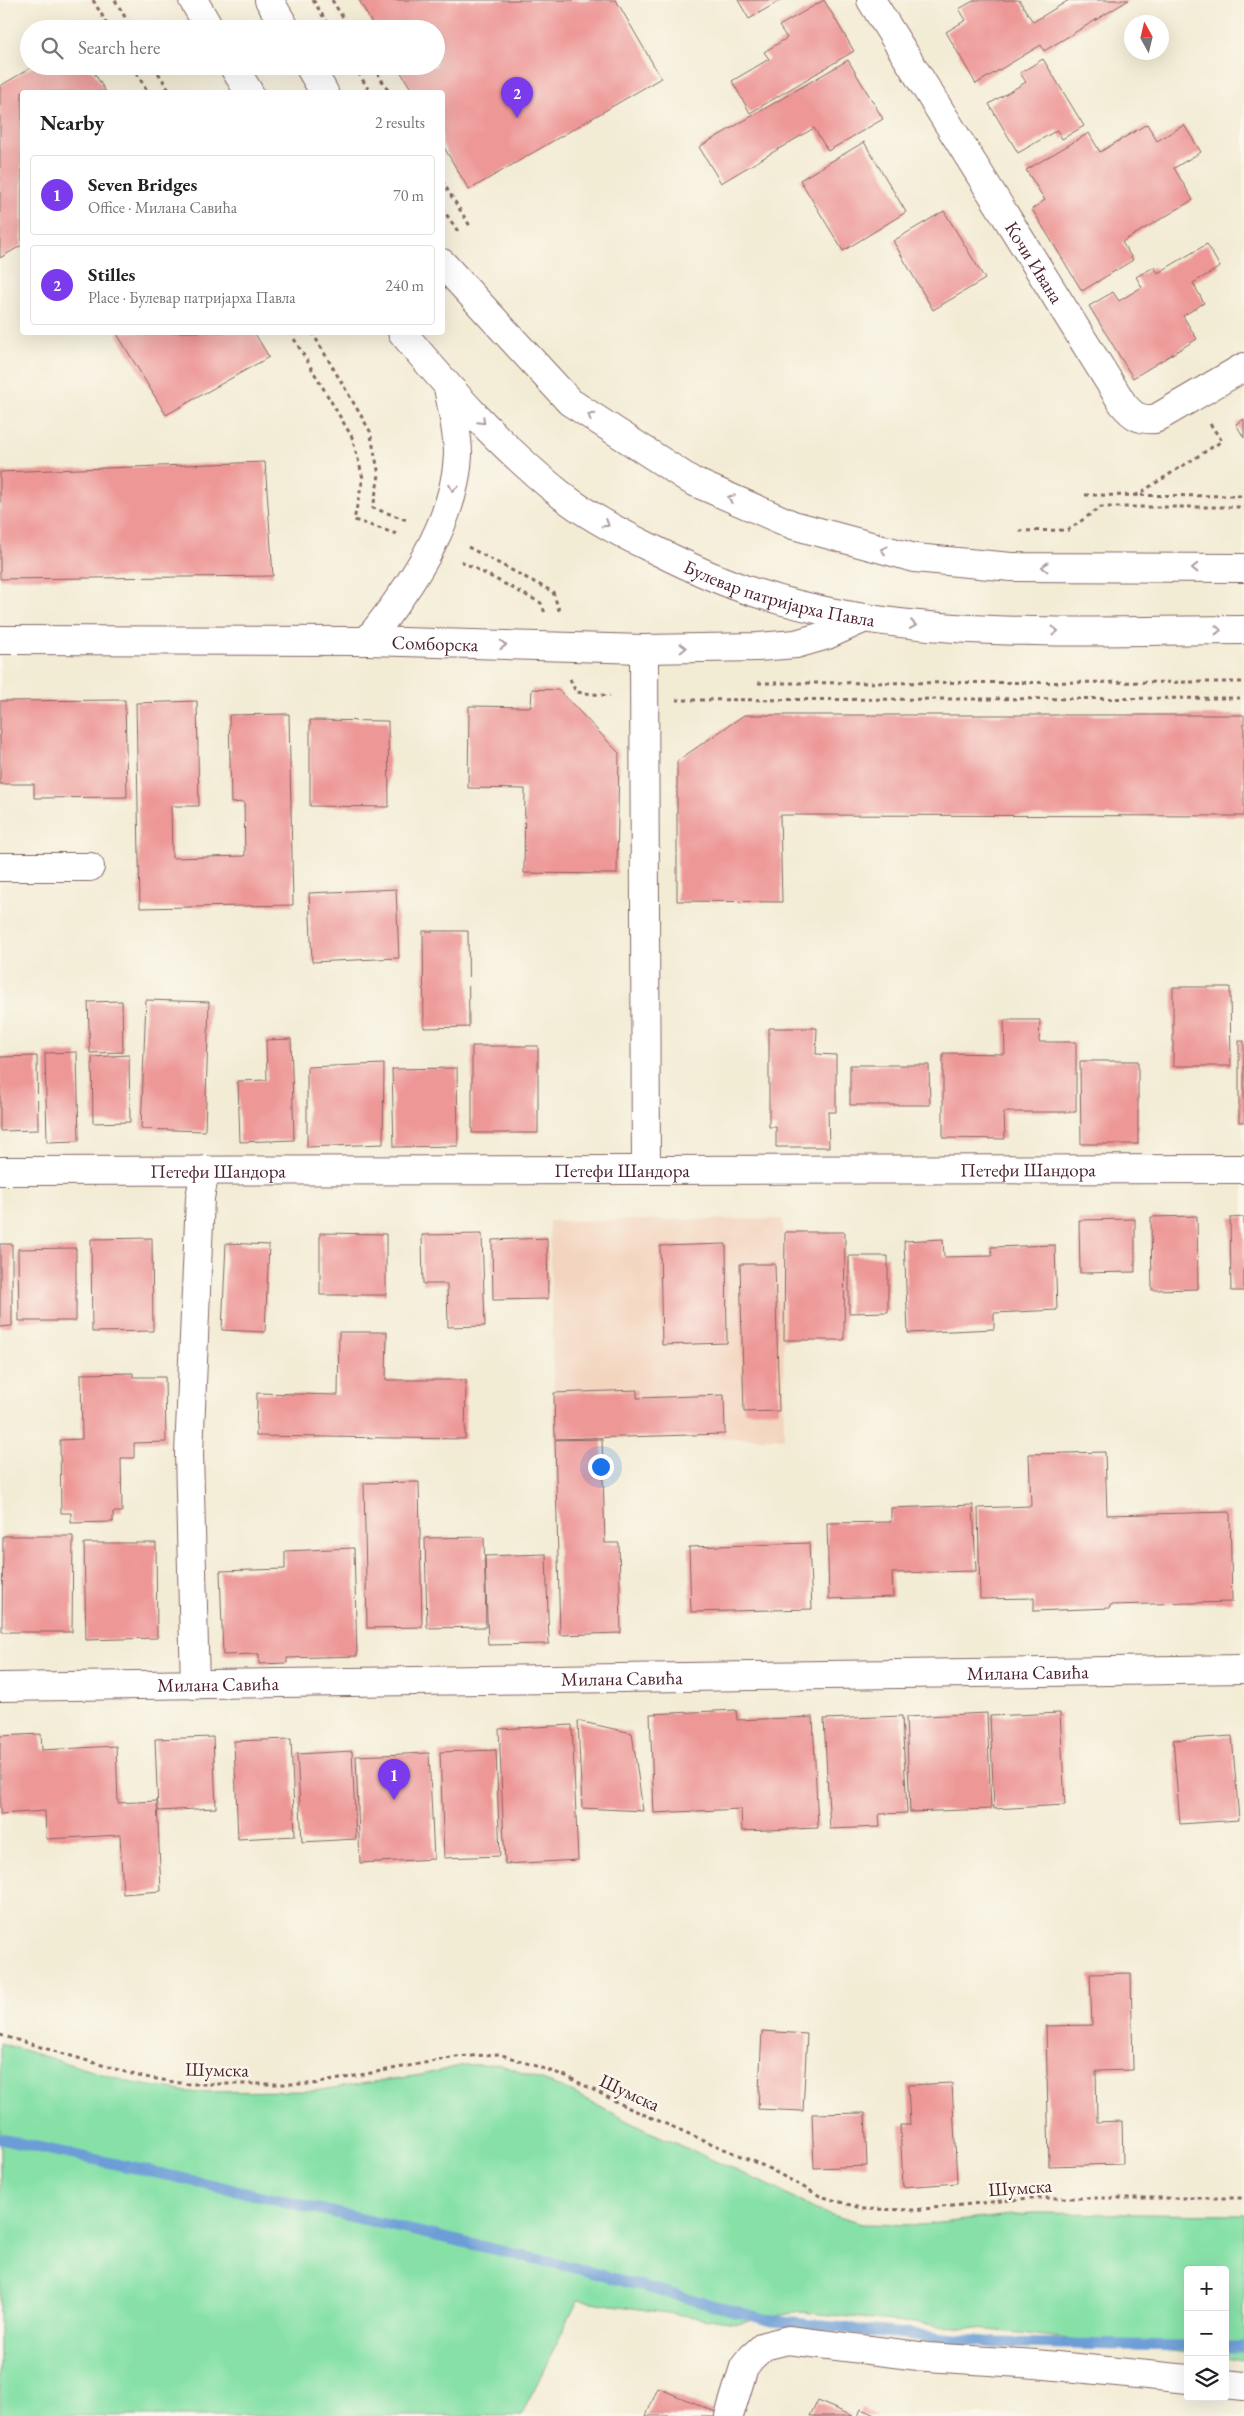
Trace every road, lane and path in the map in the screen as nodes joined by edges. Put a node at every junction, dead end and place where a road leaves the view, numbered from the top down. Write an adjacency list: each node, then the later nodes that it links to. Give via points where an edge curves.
1 (93, 0): 8 (path)
2 (115, 0): 9 (path)
3 (193, 0): 10 (street)
4 (269, 0): 11 (street)
5 (313, 0): 12 (path)
6 (332, 0): 13 (path)
7 (871, 0): 34 (street, Кочи Ивана, via 1123,404 1133,416 1143,420 1155,419)
8 (105, 20)
9 (127, 20)
10 (205, 20)
11 (281, 20)
12 (325, 20)
13 (344, 20)
14 (138, 75): 20 (path)
15 (160, 75): 21 (path)
16 (239, 75): 22 (street)
17 (314, 75): 23 (street)
18 (360, 75): 24 (path)
19 (379, 75): 25 (path)
20 (147, 90)
21 (169, 90)
22 (248, 90)
23 (323, 90)
24 (369, 90)
25 (388, 90)
26 (445, 186): 28 (path)
27 (445, 212): 29 (path)
28 (470, 226)
29 (462, 237)
30 (445, 266): 40 (street, one-way to 30, via 1011,567 915,558 793,525 692,481 570,402)
31 (404, 335): 33 (street, Булевар патријарха Павла)
32 (1244, 367): 34 (street, Кочи Ивана)
33 (448, 388): 41 (street, Булевар патријарха Павла, one-way to 41, via 524,464 562,496 625,535 695,570 752,592 810,608); 44 (street, one-way to 44, via 458,455 448,512 432,546 386,618)
34 (1191, 398): 37 (path, via 1222,441)
35 (1085, 496): 37 (path)
36 (1244, 496): 37 (path)
37 (1134, 497)
38 (1244, 507): 39 (path, via 1101,507 1068,530)
39 (1010, 531)
40 (1244, 568)
41 (865, 618): 42 (street, Булевар патријарха Павла, one-way to 42, via 918,626 1007,631); 45 (street, Сомборска, one-way to 41, via 796,644 827,635)
42 (1244, 630)
43 (0, 640): 44 (street, Сомборска)
44 (367, 640): 45 (street, Сомборска, one-way to 45)
45 (644, 649): 50 (street)
46 (1244, 682): 47 (path)
47 (754, 683)
48 (576, 692): 50 (path)
49 (1244, 698): 50 (path)
50 (644, 700): 55 (street)
51 (90, 867): 52 (street)
52 (0, 868)
53 (0, 1170): 54 (street, Петефи Шандора)
54 (205, 1170): 55 (street, Петефи Шандора); 58 (street, via 200,1198 189,1453)
55 (646, 1170): 56 (street, Петефи Шандора)
56 (1244, 1170)
57 (1244, 1669): 58 (street, Милана Савића)
58 (195, 1685): 59 (street, Милана Савића)
59 (0, 1687)
60 (0, 2035): 61 (path, Шумска, via 139,2076 186,2084 313,2084 456,2057 499,2054 566,2076 629,2108 766,2167 820,2196 864,2209 913,2210 1030,2198)
61 (1244, 2198)
62 (1184, 2379): 65 (street, via 927,2357 788,2340 764,2346 744,2367)
63 (1229, 2384): 64 (street)
64 (1244, 2386)
65 (729, 2416)

